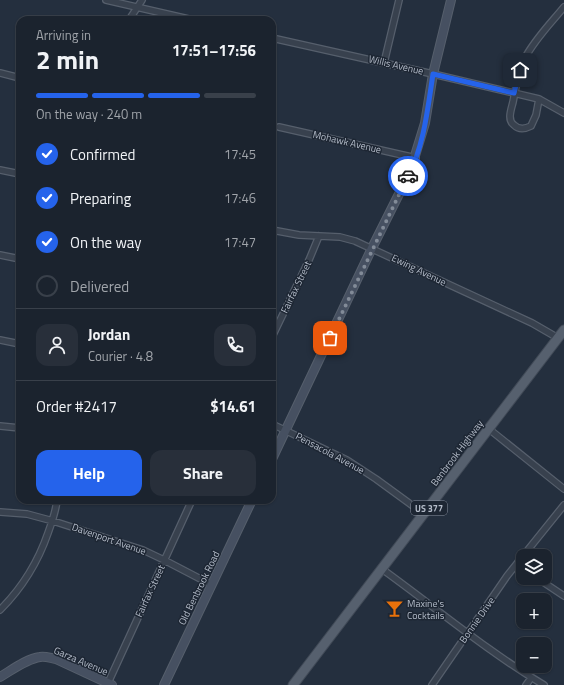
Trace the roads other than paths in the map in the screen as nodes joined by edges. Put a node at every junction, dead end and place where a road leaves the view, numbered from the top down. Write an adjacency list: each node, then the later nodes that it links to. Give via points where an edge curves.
1 (106, 0): 6 (street)
2 (142, 0): 6 (street)
3 (399, 0): 10 (street)
4 (451, 0): 12 (street)
5 (564, 6): 14 (street, via 525,58)
6 (137, 8): 7 (street); 8 (street)
7 (132, 16)
8 (174, 16)
9 (276, 39): 10 (street, Willis Avenue)
10 (384, 63): 12 (street, Willis Avenue)
11 (0, 73): 13 (street)
12 (433, 74): 14 (street, Willis Avenue); 18 (street)
13 (16, 77)
14 (514, 93): 15 (street, Willis Avenue); 15 (street, via 510,121 517,128 531,126)
15 (540, 99): 16 (street, Willis Avenue)
16 (564, 113)
17 (279, 127): 18 (street, Mohawk Avenue)
18 (416, 158): 23 (street)
19 (0, 170): 20 (street)
20 (16, 173)
21 (276, 231): 22 (street, Ewing Avenue)
22 (319, 236): 23 (street, Ewing Avenue, via 355,240); 26 (street, Fairfax Street)
23 (372, 248): 28 (street, Ewing Avenue, via 532,323); 35 (street)
24 (0, 255): 25 (street)
25 (16, 258)
26 (276, 328)
27 (564, 330): 28 (main road, Benbrook Highway / US 377)
28 (558, 338): 34 (main road, Benbrook Highway / US 377)
29 (0, 340): 30 (street)
30 (16, 343)
31 (0, 426): 33 (street)
32 (276, 426): 35 (street, Pensacola Avenue)
33 (16, 428)
34 (489, 429): 37 (street); 43 (main road, Benbrook Highway / US 377)
35 (286, 431): 36 (street); 43 (street, Pensacola Avenue, via 347,460)
36 (276, 451)
37 (564, 489)
38 (56, 504): 44 (street)
39 (190, 504): 46 (street, Fairfax Street)
40 (250, 504): 49 (street, Old Benbrook Road)
41 (564, 504): 45 (street, Bonnie Drive)
42 (0, 512): 44 (street, Davenport Avenue, via 27,514)
43 (424, 514): 47 (main road, Benbrook Highway / US 377)
44 (53, 521): 46 (street, Davenport Avenue, via 143,550); 52 (street, via 41,552 25,580)
45 (529, 549)
46 (164, 560): 49 (street, Davenport Avenue); 56 (street, Fairfax Street)
47 (382, 569): 53 (street); 58 (main road, Benbrook Highway / US 377)
48 (516, 571): 53 (street, Bonnie Drive)
49 (212, 585): 57 (street, Old Benbrook Road)
50 (548, 585): 51 (street)
51 (564, 596)
52 (0, 610)
53 (468, 633): 55 (street); 59 (street, Bonnie Drive)
54 (0, 677): 56 (street, Garza Avenue, via 41,656 56,659)
55 (531, 678): 60 (street); 61 (street)
56 (110, 684)
57 (164, 685)
58 (293, 685)
59 (432, 685)
60 (526, 685)
61 (544, 685)

